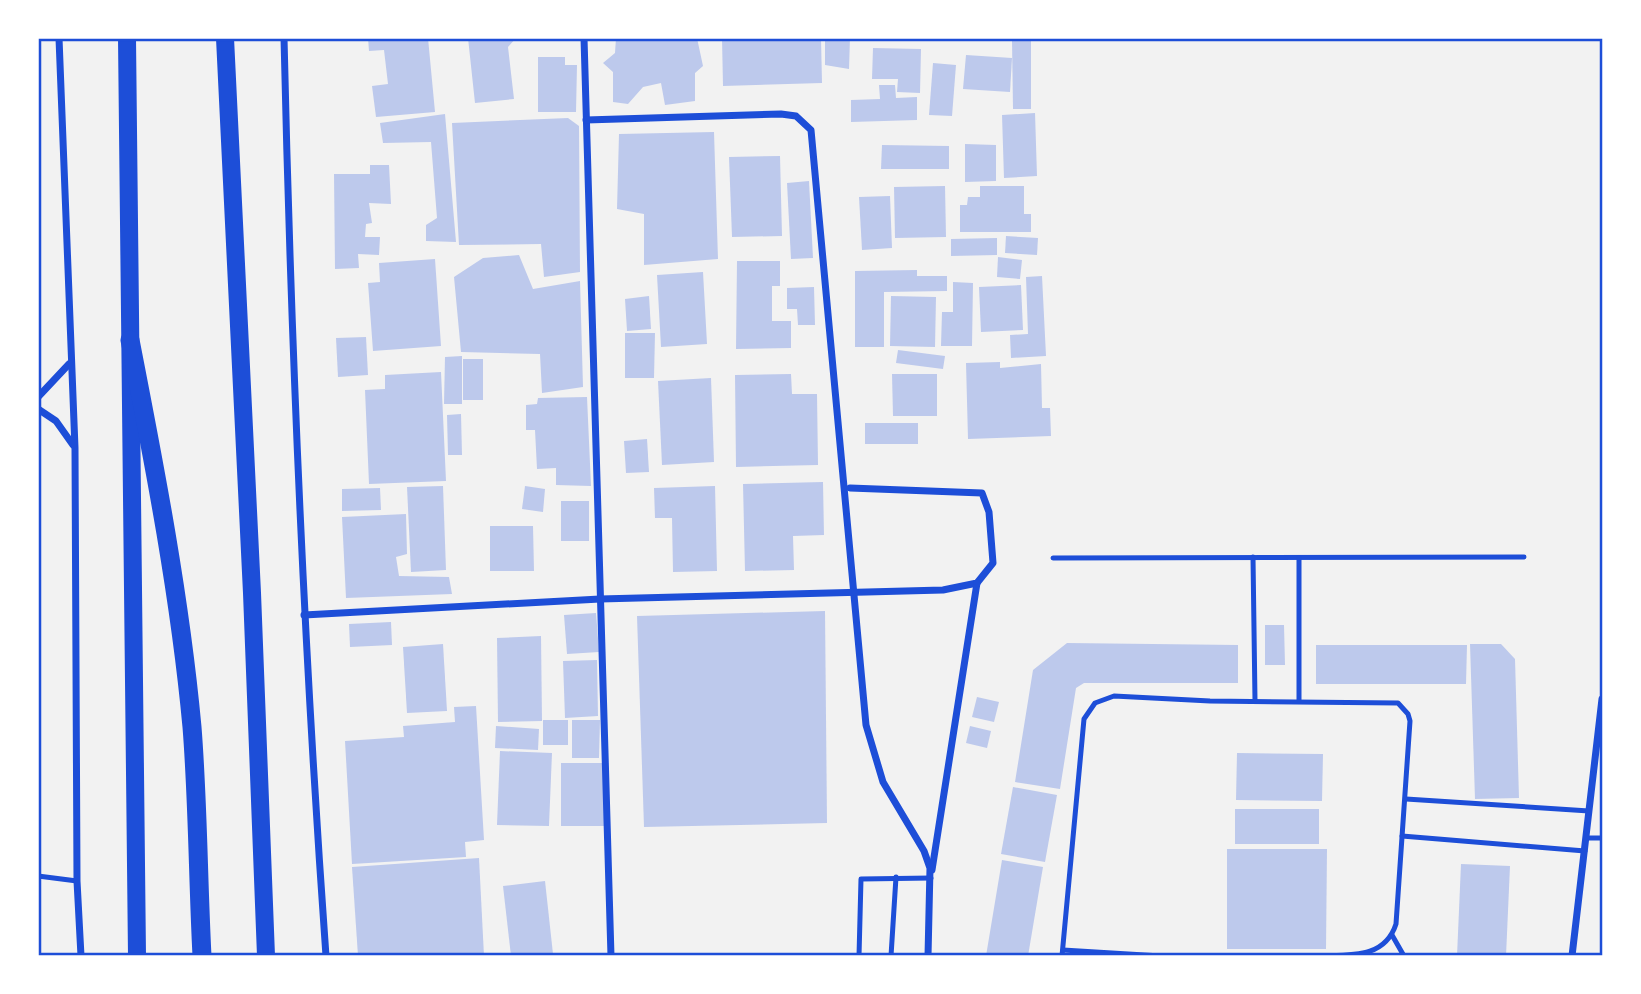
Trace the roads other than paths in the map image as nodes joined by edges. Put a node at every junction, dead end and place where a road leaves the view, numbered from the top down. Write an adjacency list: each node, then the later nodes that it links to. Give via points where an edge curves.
1 (58, 38): 8 (street)
2 (127, 38): 7 (main road)
3 (225, 38): 39 (main road)
4 (284, 38): 20 (street)
5 (584, 38): 6 (street)
6 (586, 120): 18 (street, via 781,114 796,116 811,130); 19 (street)
7 (130, 340): 37 (main road); 38 (highway, via 180,626 192,729)
8 (70, 364): 9 (street); 11 (street)
9 (38, 397)
10 (38, 409): 11 (street, via 56,421)
11 (75, 448): 33 (street)
12 (850, 488): 17 (street, via 982,493 994,549 993,563)
13 (1524, 557): 16 (lane)
14 (1053, 558): 15 (lane)
15 (1253, 558): 16 (lane); 22 (lane)
16 (1299, 558): 23 (lane)
17 (977, 583): 18 (street, via 943,590); 32 (street)
18 (853, 594): 19 (street); 32 (street, via 873,754 896,809 924,851)
19 (600, 599): 20 (street); 41 (street)
20 (304, 615): 40 (street)
21 (1602, 699): 25 (street)
22 (1255, 701): 23 (lane); 35 (lane, via 1114,696 1088,710)
23 (1299, 701): 24 (lane, via 1390,701 1404,708 1410,721)
24 (1406, 799): 25 (lane); 26 (lane)
25 (1589, 811): 27 (street)
26 (1402, 836): 29 (lane); 34 (lane)
27 (1586, 838): 28 (lane); 29 (street)
28 (1602, 838)
29 (1584, 850): 48 (street)
30 (38, 876): 33 (lane)
31 (896, 877): 32 (lane); 42 (lane, via 861,878); 43 (lane)
32 (931, 878): 44 (street)
33 (77, 881): 36 (street)
34 (1392, 935): 46 (lane, via 1365,955); 47 (lane)
35 (1063, 953): 45 (lane)
36 (81, 956)
37 (137, 956)
38 (202, 956)
39 (266, 956)
40 (326, 956)
41 (611, 956)
42 (859, 956)
43 (891, 956)
44 (928, 956)
45 (1161, 956)
46 (1321, 956)
47 (1404, 956)
48 (1572, 956)

